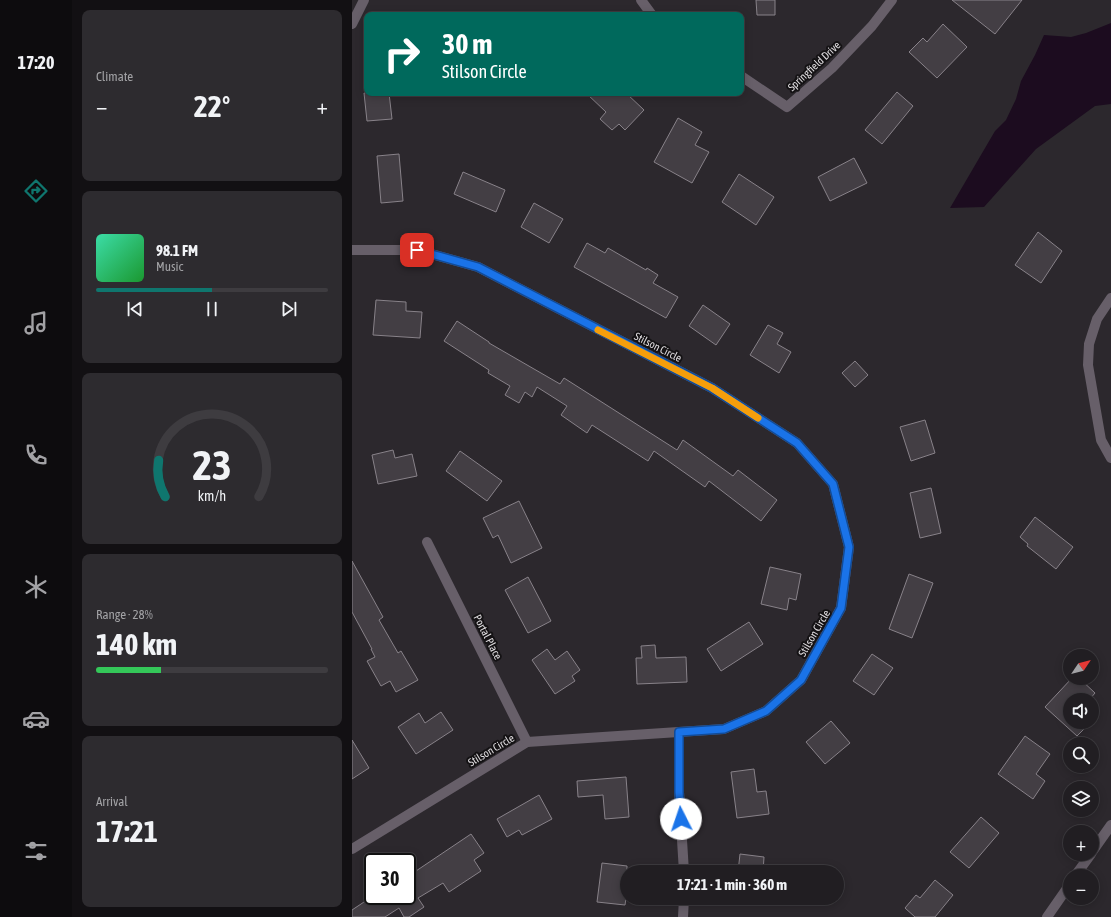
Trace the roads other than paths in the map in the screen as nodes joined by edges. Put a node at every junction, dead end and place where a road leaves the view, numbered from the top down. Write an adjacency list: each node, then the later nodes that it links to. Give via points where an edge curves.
1 (364, 0): 5 (street)
2 (640, 0): 4 (street)
3 (892, 0): 6 (street, Springfield Drive, via 872,26 832,68 787,107)
4 (650, 12)
5 (352, 24)
6 (744, 78)
7 (352, 250): 11 (street, Stilson Circle, via 417,250 478,267 712,388 797,443 833,484 849,547 841,608 801,680 766,711 724,729)
8 (1111, 298): 9 (street, via 1097,319 1089,344 1088,365 1101,440)
9 (1111, 458)
10 (427, 542): 12 (street, Portal Place)
11 (679, 732): 12 (street, Stilson Circle); 16 (street, via 679,792)
12 (527, 742): 15 (street, Stilson Circle)
13 (1111, 825): 14 (street)
14 (1099, 842)
15 (352, 849)
16 (684, 865)
17 (1063, 894): 20 (street)
18 (684, 905): 19 (street)
19 (683, 917)
20 (1047, 917)

